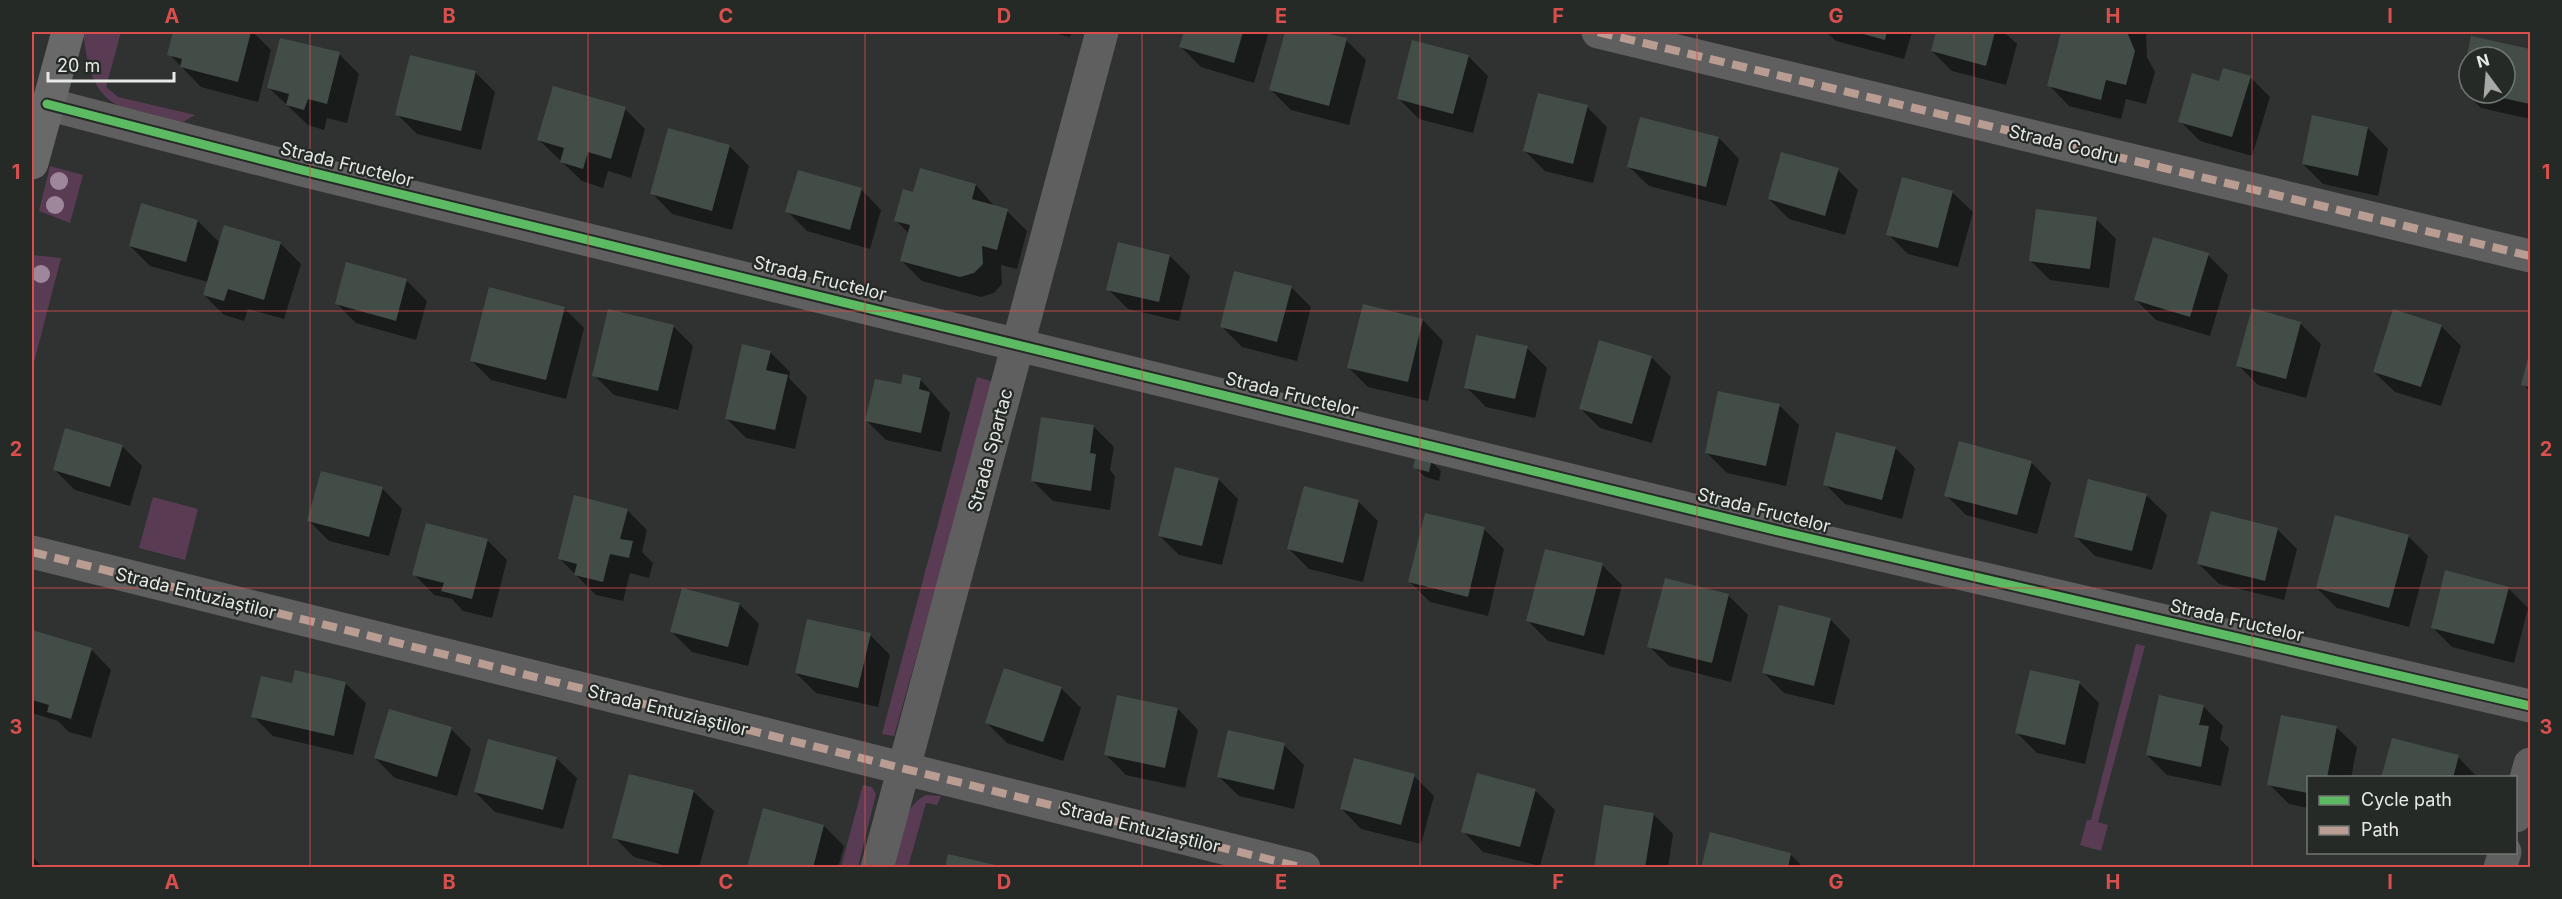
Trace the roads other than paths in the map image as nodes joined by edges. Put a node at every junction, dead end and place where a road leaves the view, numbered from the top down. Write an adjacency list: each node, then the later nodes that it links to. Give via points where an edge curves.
1 (68, 32): 4 (street)
2 (1102, 32): 7 (street, Strada Spartac)
3 (1598, 32): 6 (street, Strada Codru)
4 (47, 104): 5 (street); 7 (street, Strada Fructelor, via 302,170)
5 (32, 163)
6 (2530, 256)
7 (1018, 343): 9 (street, Strada Fructelor, via 1787,533); 11 (street, Strada Spartac)
8 (32, 552): 11 (street, Strada Entuziaștilor)
9 (2530, 705)
10 (2530, 764): 12 (street)
11 (905, 769): 13 (street, Strada Spartac); 14 (street, Strada Entuziaștilor)
12 (2517, 812)
13 (877, 867)
14 (1304, 867)

